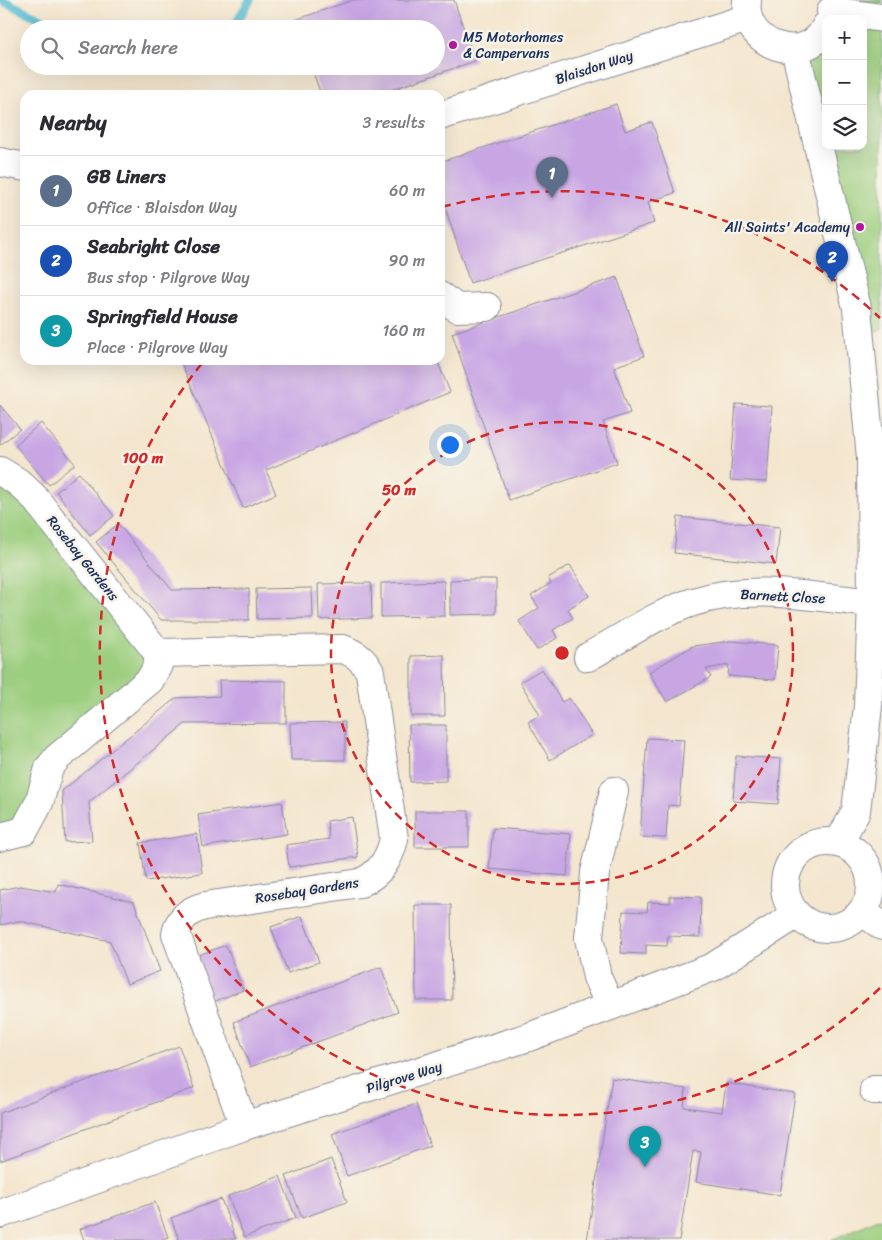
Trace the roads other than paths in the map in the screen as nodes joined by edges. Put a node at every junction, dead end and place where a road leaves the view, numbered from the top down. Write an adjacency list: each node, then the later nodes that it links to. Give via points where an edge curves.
1 (748, 9): 4 (street, via 756,35 775,47); 5 (street, Blaisdon Way)
2 (829, 14): 3 (street); 4 (street, via 812,42)
3 (882, 18)
4 (795, 49): 10 (street, via 857,308)
5 (445, 114)
6 (0, 162): 7 (street)
7 (20, 166)
8 (445, 300): 9 (street, via 457,308)
9 (487, 307)
10 (876, 458): 12 (street)
11 (0, 471): 13 (street, Rosebay Gardens, via 33,496)
12 (872, 603): 14 (street, Barnett Close, via 764,592 717,596 670,611); 17 (street, via 868,706 856,811)
13 (158, 653): 16 (street, via 158,665 150,680 57,758 49,768 39,803); 21 (street, Rosebay Gardens, via 343,649 362,659 370,672 394,839 386,862 360,883 205,906 188,912 178,926 176,934)
14 (588, 658)
15 (614, 791): 20 (street, via 595,873 589,938 597,978)
16 (12, 834)
17 (839, 842): 18 (street, via 823,841 808,846 795,856 787,870 784,886); 19 (street, via 859,853 870,871)
18 (796, 915): 19 (street, via 812,926 830,929); 20 (street, Pilgrove Way, via 714,967)
19 (872, 919)
20 (610, 1006): 21 (street, Pilgrove Way, via 449,1064)
21 (244, 1126): 22 (street, Pilgrove Way)
22 (0, 1214)

